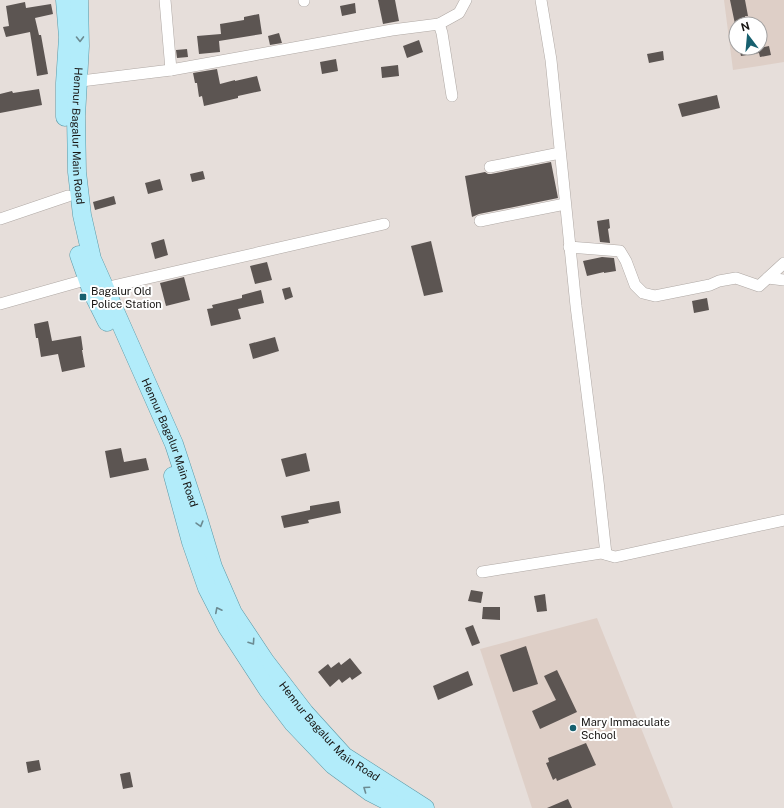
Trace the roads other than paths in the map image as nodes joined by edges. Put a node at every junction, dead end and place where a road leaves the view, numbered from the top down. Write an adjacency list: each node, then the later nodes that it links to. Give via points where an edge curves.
1 (65, 0): 8 (main road, Hennur Bagalur Main Road)
2 (79, 0): 8 (main road, Hennur Bagalur Main Road, one-way to 8, via 80,46)
3 (165, 0): 7 (street)
4 (466, 0): 6 (street, via 459,13)
5 (541, 0): 10 (street, via 551,60)
6 (439, 24): 7 (street, via 392,30); 9 (street)
7 (171, 70): 8 (street)
8 (72, 82): 12 (main road, Hennur Bagalur Main Road, via 65,146); 21 (main road, Hennur Bagalur Main Road, via 81,208)
9 (452, 96)
10 (560, 153): 11 (street); 13 (street)
11 (490, 167)
12 (68, 196): 14 (street); 21 (main road, Hennur Bagalur Main Road, via 76,244)
13 (565, 204): 15 (street); 17 (street)
14 (0, 219)
15 (480, 222)
16 (384, 224): 21 (street)
17 (569, 247): 19 (street, via 620,251 635,285 643,293 655,296 736,278 759,286); 24 (street)
18 (784, 263): 19 (street)
19 (768, 278): 20 (street)
20 (784, 280)
21 (96, 284): 22 (street); 26 (main road, Hennur Bagalur Main Road, one-way to 21, via 370,792 333,765 308,739 268,690 227,627 207,588 190,542 173,475 157,429 101,308); 27 (main road, Hennur Bagalur Main Road, one-way to 27, via 174,444 213,567 233,613 265,661 305,713 344,756)
22 (0, 304)
23 (784, 520): 24 (street, via 615,556)
24 (606, 554): 25 (street)
25 (482, 572)
26 (401, 808)
27 (425, 808)

